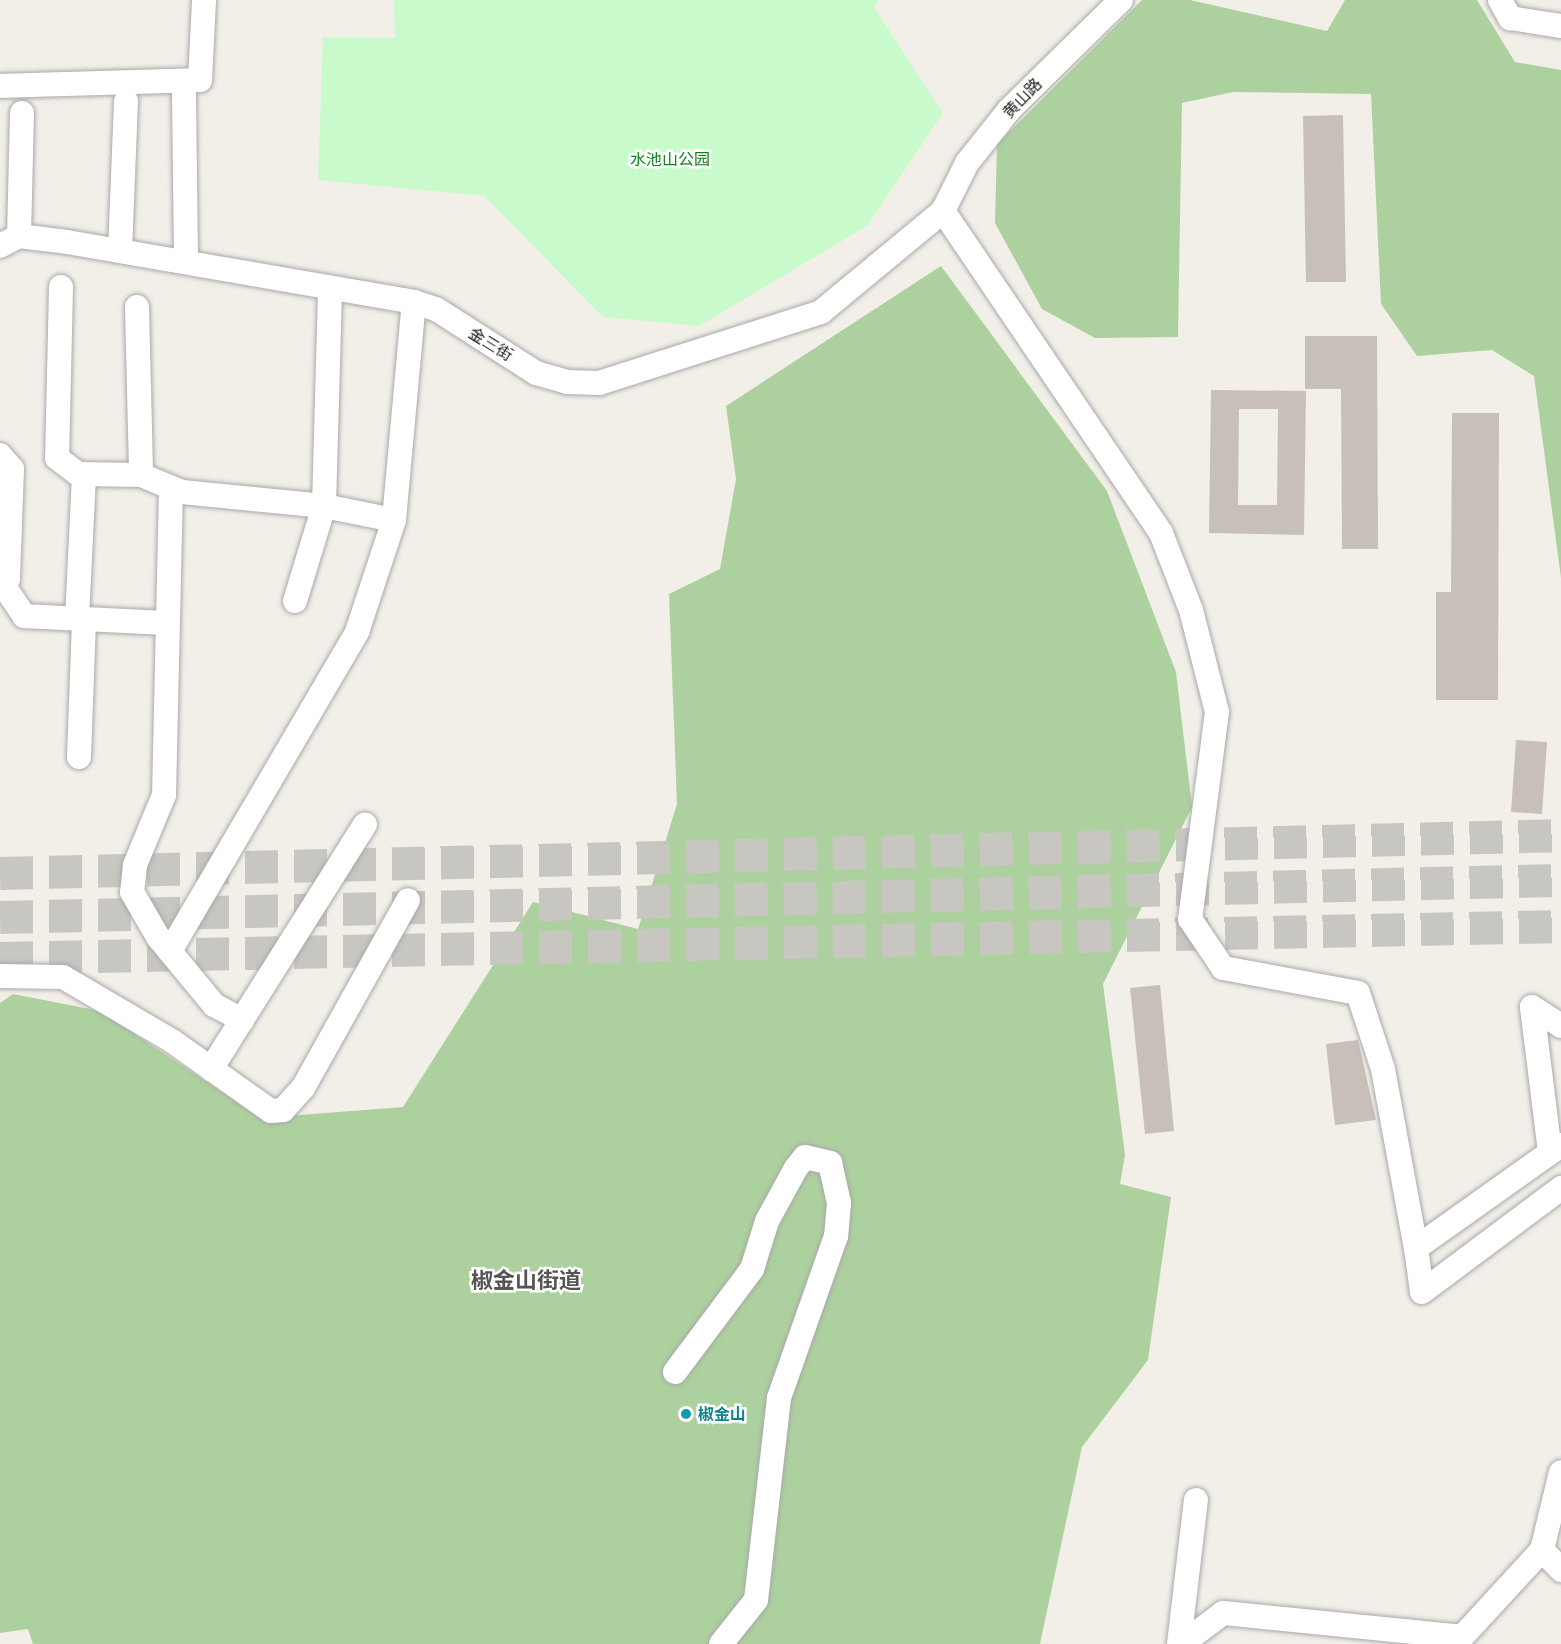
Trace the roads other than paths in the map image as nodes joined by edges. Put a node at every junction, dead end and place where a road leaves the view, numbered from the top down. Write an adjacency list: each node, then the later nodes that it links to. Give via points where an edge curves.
1 (204, 0): 5 (street, via 200,80)
2 (1121, 0): 9 (street, 黄山路, via 1009,110 967,163)
3 (1500, 0): 4 (street, via 1510,18)
4 (1561, 26)
5 (0, 86)
6 (184, 95): 12 (street)
7 (126, 101): 11 (street)
8 (22, 113): 10 (street)
9 (943, 211): 15 (street, 金三街, via 821,312 599,383 567,382 536,373 436,309); 37 (street, via 1161,533 1191,610 1217,711 1190,919 1223,968 1358,993 1383,1069)
10 (9, 241): 11 (street, 金三街)
11 (120, 251): 12 (street, 金三街)
12 (186, 261): 14 (street, 金三街)
13 (61, 287): 18 (street, via 57,458)
14 (330, 288): 15 (street, 金三街); 21 (street)
15 (414, 302): 22 (street)
16 (137, 306): 19 (street)
17 (0, 455): 23 (street, via 12,469)
18 (84, 474): 19 (street); 25 (street)
19 (141, 475): 20 (street)
20 (171, 488): 21 (street); 26 (street)
21 (324, 506): 22 (street); 24 (street)
22 (394, 520): 30 (street, via 357,632)
23 (2, 586): 25 (street, via 24,616)
24 (296, 601)
25 (81, 619): 26 (street); 27 (street)
26 (165, 623): 30 (street, via 164,795 135,865 132,892)
27 (79, 758)
28 (365, 824): 32 (street)
29 (408, 900): 34 (street, via 303,1088 283,1110 271,1111)
30 (170, 951): 32 (street, via 214,1005)
31 (0, 976): 34 (street, via 63,977)
32 (242, 1020): 34 (street)
33 (1561, 1026): 35 (street, via 1532,1007)
34 (211, 1069)
35 (1556, 1149): 37 (street)
36 (1561, 1188): 37 (street, via 1422,1292)
37 (1416, 1248)
38 (675, 1372): 44 (street, via 752,1269 767,1221 796,1168 805,1157 830,1163 840,1203 836,1236 778,1398 756,1600)
39 (1561, 1472): 41 (street)
40 (1196, 1500): 45 (street)
41 (1542, 1550): 42 (street); 43 (street, via 1462,1637)
42 (1561, 1570)
43 (1362, 1636): 45 (street, via 1223,1613)
44 (721, 1644)
45 (1181, 1644)

